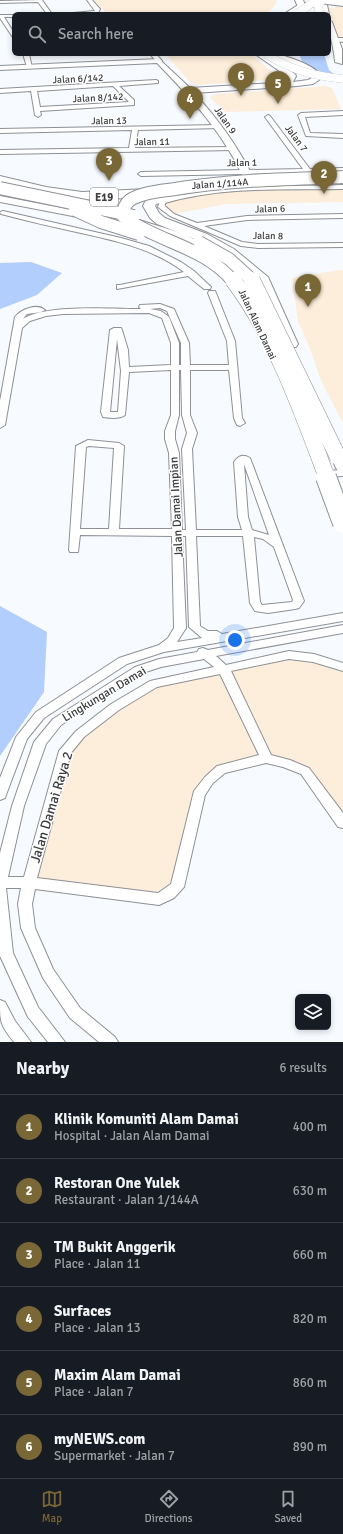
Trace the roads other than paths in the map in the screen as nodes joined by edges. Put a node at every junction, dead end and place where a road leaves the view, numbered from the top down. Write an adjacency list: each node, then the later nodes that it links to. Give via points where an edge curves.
1 (40, 0): 4 (street); 8 (street)
2 (89, 0): 9 (street, via 98,10)
3 (334, 0): 6 (highway)
4 (0, 2)
5 (300, 2): 7 (street); 10 (street)
6 (343, 3): 7 (highway)
7 (322, 6): 11 (street, bridge)
8 (49, 12)
9 (95, 12)
10 (289, 12)
11 (303, 12)
12 (0, 16): 13 (street); 14 (street)
13 (12, 16)
14 (12, 33)
15 (343, 40): 16 (street)
16 (332, 41): 27 (street)
17 (27, 56): 24 (street)
18 (155, 56): 22 (street)
19 (262, 56): 26 (street)
20 (269, 56): 28 (street, bridge, via 301,72)
21 (280, 56): 23 (street)
22 (159, 61): 24 (street); 30 (street, Jalan 9)
23 (299, 65): 26 (street, via 311,74 299,76); 32 (street, via 315,73 318,78 306,83)
24 (30, 67): 25 (street)
25 (0, 68)
26 (280, 68): 32 (street, via 292,78)
27 (343, 72)
28 (343, 80)
29 (156, 82): 31 (street, Jalan 6/142)
30 (180, 83): 33 (street, via 191,87); 36 (street, Jalan 9)
31 (116, 85): 34 (street, Jalan 6/142); 34 (street, Jalan 8/142, via 132,104 38,112)
32 (270, 85): 33 (street)
33 (219, 89): 36 (street); 37 (street, via 204,94)
34 (34, 90): 35 (street, Jalan 6/142)
35 (0, 91)
36 (188, 91): 37 (street, Jalan 9)
37 (198, 102): 40 (street, Jalan 9)
38 (343, 113): 43 (street, via 301,115 308,135)
39 (268, 117): 48 (street, Jalan 7)
40 (219, 127): 41 (street, Jalan 13); 44 (street, Jalan 9)
41 (135, 129): 42 (street, Jalan 13); 45 (street)
42 (0, 131)
43 (343, 136)
44 (233, 149): 45 (street, Jalan 11); 50 (street, Jalan 9)
45 (132, 151): 46 (street, Jalan 11)
46 (0, 152)
47 (343, 170): 48 (street, Jalan 1)
48 (308, 171): 50 (street, Jalan 1)
49 (141, 174): 50 (street, Jalan 1)
50 (249, 176): 51 (street, Jalan 1/114A); 61 (street, Jalan 1/114A, via 172,187 153,192)
51 (343, 178): 56 (highway, E19, bridge, via 251,182); 58 (highway, E19, bridge, via 247,180)
52 (0, 180): 58 (highway, E19, bridge, via 82,196)
53 (0, 184): 57 (highway, E19)
54 (343, 187): 67 (street, Jalan 8, via 223,190 179,197 167,200 161,205 167,213)
55 (0, 188): 85 (highway, bridge, via 128,214 192,239 223,254 242,268 254,282)
56 (209, 188): 57 (highway, E19, bridge, via 117,197 80,197); 83 (highway, via 166,196 151,201 149,206 161,221 229,252 263,280)
57 (28, 190): 76 (highway, bridge, via 62,202 101,222 148,237 199,258 224,281)
58 (148, 193): 76 (highway, bridge, via 128,202 123,216 129,222 201,254 225,272 239,289)
59 (0, 194): 62 (street, Jalan Alam Damai)
60 (0, 199): 64 (street, Jalan Alam Damai)
61 (124, 207): 62 (street); 66 (street, Jalan 1/114A)
62 (90, 210): 66 (street, Jalan Alam Damai)
63 (3, 213): 69 (street)
64 (81, 215): 66 (street, Jalan Alam Damai); 69 (street, via 97,231)
65 (343, 216): 67 (street, Jalan 6, via 247,218)
66 (108, 217): 68 (street, Jalan Alam Damai); 83 (street, Jalan Alam Damai, via 186,239 214,252 238,269 251,284)
67 (197, 225): 71 (street, Jalan 8, via 241,244)
68 (128, 226): 69 (street, via 108,228); 87 (street, Jalan Alam Damai, via 206,256 230,274 244,291)
69 (94, 234): 70 (street)
70 (131, 243): 72 (street); 73 (street, via 161,255)
71 (343, 245)
72 (123, 250)
73 (191, 273): 74 (street); 79 (street, via 210,290 231,341)
74 (120, 287)
75 (120, 311): 77 (street, Jalan Damai Impian, via 149,311 165,318 175,343); 78 (street, Jalan Damai Impian, via 152,306 170,309 184,343); 82 (street, Jalan Damai Impian, via 63,312 35,316 18,327)
76 (271, 344): 91 (highway, bridge, via 313,441)
77 (176, 367): 78 (street); 80 (street); 94 (street, Jalan Damai Impian, via 175,416 170,439 174,454)
78 (186, 367): 79 (street); 95 (street, Jalan Damai Impian, via 186,415 192,433 187,449)
79 (234, 368): 81 (street)
80 (126, 370): 80 (street, via 122,413 106,415 114,330 118,330 124,345)
81 (240, 423)
82 (0, 425)
83 (340, 448): 84 (street); 85 (street, Jalan Alam Damai)
84 (343, 460)
85 (343, 467)
86 (343, 473): 87 (street)
87 (327, 477): 88 (street); 89 (street, Jalan Alam Damai)
88 (343, 480)
89 (343, 511)
90 (266, 515): 96 (street, via 264,526); 96 (street, via 247,460 243,458 239,462); 97 (street)
91 (343, 523)
92 (75, 532): 93 (street); 93 (street, via 81,446 88,443 119,446); 98 (street)
93 (114, 532): 94 (street)
94 (176, 532): 95 (street); 103 (street, Jalan Damai Impian, via 180,628 172,641)
95 (191, 532): 96 (street); 101 (street, Jalan Damai Impian, via 195,627 206,635)
96 (246, 533): 97 (street, via 269,537); 97 (street, via 250,541 255,603 259,608 295,606 299,601)
97 (279, 546)
98 (74, 550)
99 (343, 617): 101 (street, Lingkungan Damai)
100 (343, 629): 104 (street, Lingkungan Damai)
101 (229, 636): 102 (street, Lingkungan Damai)
102 (190, 642): 103 (street, Lingkungan Damai); 104 (street)
103 (163, 648): 108 (street, Lingkungan Damai, via 123,661 40,715 22,737)
104 (207, 654): 106 (street); 110 (street, Lingkungan Damai, via 159,663 139,670 57,722 40,742 18,806)
105 (343, 667): 106 (street, Jalan Damai Raya 2, via 314,658 289,655)
106 (224, 669): 107 (street); 111 (street, Jalan Damai Raya 2, via 154,684 116,707 80,734 65,751)
107 (266, 758): 109 (street, via 305,771); 111 (street, via 221,769 199,794 177,887 169,894 159,899)
108 (0, 795)
109 (343, 823)
110 (0, 881): 111 (street)
111 (29, 883): 116 (street, Jalan Damai Raya 2, via 25,904 28,928 48,973 75,1013)
112 (0, 890): 115 (street, via 6,953 34,1012)
113 (0, 1007): 114 (street, via 10,1026)
114 (23, 1042)
115 (57, 1042)
116 (110, 1042)

